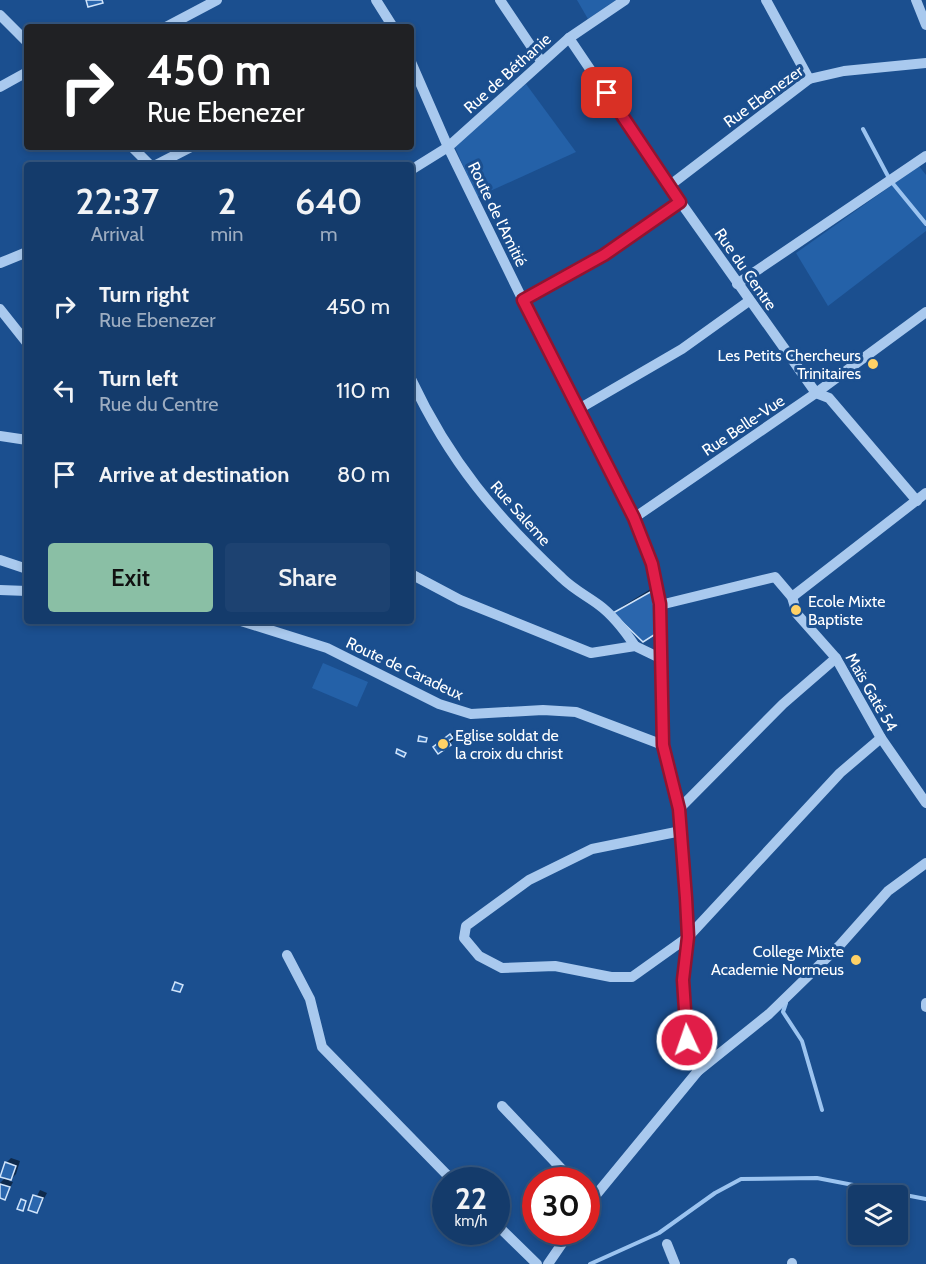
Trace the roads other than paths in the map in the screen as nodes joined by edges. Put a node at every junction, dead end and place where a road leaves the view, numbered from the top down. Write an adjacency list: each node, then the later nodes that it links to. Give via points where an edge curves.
1 (217, 0): 8 (street)
2 (376, 0): 9 (street)
3 (500, 0): 13 (street)
4 (625, 0): 11 (street, Rue de Béthanie)
5 (765, 0): 17 (street)
6 (916, 0): 10 (street)
7 (0, 15): 12 (street)
8 (172, 24)
9 (391, 24)
10 (926, 25)
11 (569, 38): 13 (street, Rue de Béthanie); 26 (street, Rue du Centre)
12 (24, 39)
13 (542, 62): 19 (street, Rue de Béthanie)
14 (926, 63): 17 (street, Rue Ebenezer, via 844,71)
15 (414, 69): 19 (street, Route de l'Amitié)
16 (24, 74): 18 (street)
17 (809, 79): 26 (street, Rue Ebenezer)
18 (0, 87)
19 (448, 147): 25 (street, Rue de Béthanie); 31 (street, Route de l'Amitié)
20 (135, 150): 23 (street)
21 (185, 150): 24 (street)
22 (926, 156): 30 (street)
23 (147, 162)
24 (162, 162)
25 (414, 168)
26 (669, 186): 27 (street, Rue du Centre)
27 (680, 202): 30 (street, Rue du Centre); 31 (street, via 604,255)
28 (24, 253): 29 (street)
29 (0, 263)
30 (737, 284): 32 (street, Rue du Centre)
31 (523, 300): 38 (street, Route de l'Amitié)
32 (749, 301): 37 (street, Rue du Centre); 38 (street, via 682,349)
33 (0, 309): 35 (street)
34 (926, 312): 37 (street, Rue Belle-Vue)
35 (24, 339)
36 (414, 384): 52 (street, Rue Saleme, via 456,462 505,523 565,581 601,606)
37 (816, 393): 42 (street, Rue du Centre, via 829,398); 43 (street, Rue Belle-Vue)
38 (577, 410): 43 (street, Route de l'Amitié)
39 (0, 436): 40 (street)
40 (24, 440)
41 (926, 493): 42 (street)
42 (917, 501): 49 (street)
43 (634, 518): 50 (street, Route de l'Amitié, via 652,564)
44 (0, 560): 45 (street)
45 (24, 568)
46 (414, 576): 52 (street, via 460,600 591,653)
47 (0, 590): 48 (street)
48 (24, 591)
49 (792, 597): 50 (street, Maïs Gaté 54, via 775,577); 53 (street, Maïs Gaté 54, via 797,614)
50 (660, 604): 54 (street, Route de l'Amitié)
51 (251, 624): 56 (street, Route de Caradeux, via 327,648 439,704 471,714 576,712)
52 (635, 646): 54 (street)
53 (836, 658): 55 (street, Maïs Gaté 54); 58 (street, via 783,704)
54 (662, 659): 56 (street, Route de l'Amitié)
55 (881, 738): 57 (street, Maïs Gaté 54); 61 (street, via 840,773)
56 (663, 745): 58 (street, Route de l'Amitié)
57 (926, 803)
58 (679, 809): 59 (street, Route de l'Amitié)
59 (681, 831): 61 (street, Route de l'Amitié); 61 (street, via 592,849 529,880 466,926 464,938 479,956 502,968 555,966 632,977)
60 (926, 863): 63 (street, via 888,891 840,945 769,1014)
61 (688, 937): 63 (street, Route de l'Amitié, via 683,980 687,1040)
62 (287, 955): 65 (street, via 310,999 321,1047)
63 (698, 1071): 67 (street)
64 (502, 1106): 66 (street)
65 (439, 1167)
66 (560, 1167)
67 (600, 1188)
68 (510, 1238): 71 (street)
69 (667, 1244): 73 (street)
70 (561, 1245): 72 (street)
71 (537, 1264)
72 (549, 1264)
73 (675, 1264)

